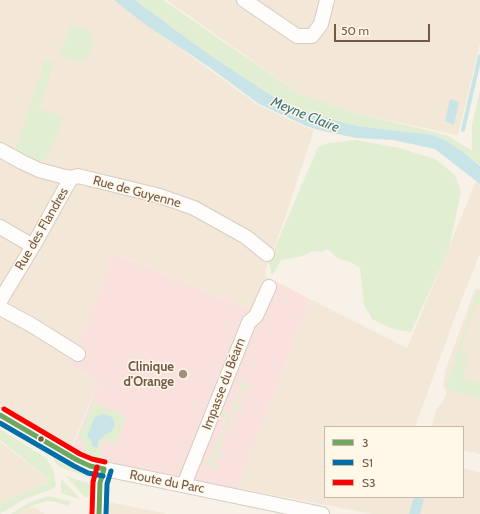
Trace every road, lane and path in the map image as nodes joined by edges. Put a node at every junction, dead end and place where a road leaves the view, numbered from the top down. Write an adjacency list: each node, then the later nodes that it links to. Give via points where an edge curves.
1 (244, 0): 2 (street, via 297,36 312,36 321,24)
2 (327, 0)
3 (0, 150): 4 (street, Rue de Guyenne, via 39,170)
4 (71, 178): 6 (street, Rue des Flandres); 7 (street, Rue de Guyenne, via 78,176 160,196 194,208 246,237)
5 (0, 227): 6 (street)
6 (33, 246): 9 (street, Rue des Flandres)
7 (267, 254)
8 (269, 287): 14 (street, Impasse du Béarn, via 256,316 248,322)
9 (0, 301)
10 (0, 308): 11 (street)
11 (78, 354)
12 (0, 415): 13 (street, Route du Parc, via 77,460)
13 (104, 469): 14 (street, Route du Parc); 15 (street, via 100,483)
14 (184, 485): 16 (street, Route du Parc)
15 (99, 514)
16 (322, 514)

